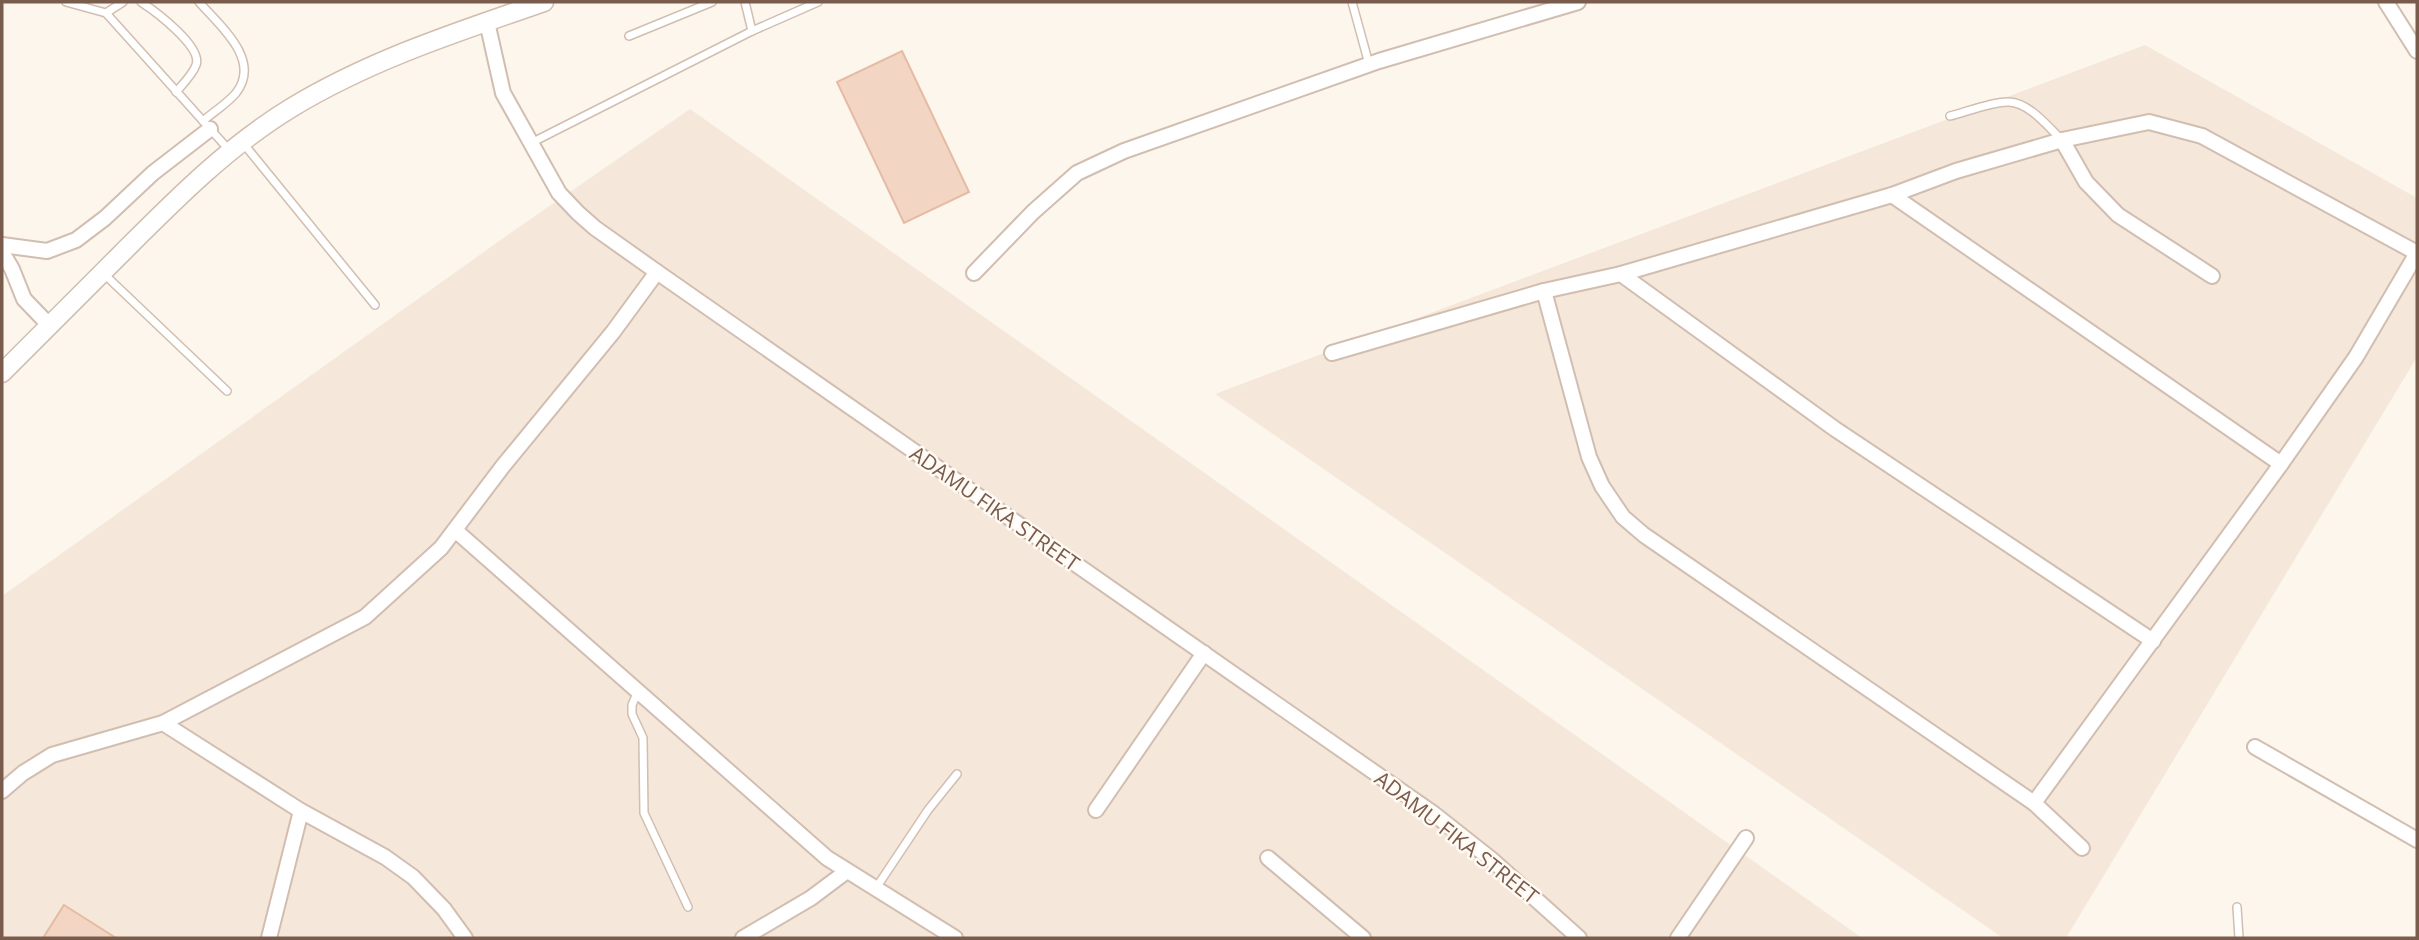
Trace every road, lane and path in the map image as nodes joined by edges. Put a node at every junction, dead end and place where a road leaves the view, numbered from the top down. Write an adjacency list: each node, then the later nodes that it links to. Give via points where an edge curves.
1 (66, 2): 12 (lane)
2 (123, 2): 12 (lane)
3 (141, 2): 18 (lane, via 176,31 197,58 196,67)
4 (199, 2): 20 (lane, via 234,43 246,66 235,94)
5 (544, 2): 13 (street)
6 (712, 2): 15 (lane)
7 (746, 2): 14 (lane)
8 (818, 2): 14 (lane)
9 (1352, 2): 17 (lane)
10 (1577, 2): 17 (street)
11 (2386, 2): 16 (street)
12 (106, 13): 18 (lane)
13 (487, 22): 22 (street, ADAMU FIKA STREET, via 503,93); 23 (street, via 411,48 347,78 290,109)
14 (751, 30): 22 (lane)
15 (629, 36)
16 (2417, 51)
17 (1370, 65): 30 (street, via 1124,151 1077,173)
18 (176, 92): 20 (lane)
19 (1950, 116): 21 (lane, via 2007,101 2034,113)
20 (206, 125): 23 (lane); 25 (street, via 76,240 47,251)
21 (2062, 140): 24 (street); 27 (street, via 2149,122 2202,136); 32 (street, via 2086,182 2118,215)
22 (531, 143): 28 (street, ADAMU FIKA STREET, via 559,193 578,214)
23 (237, 147): 29 (street, via 181,194); 34 (lane)
24 (1892, 195): 31 (street); 39 (street)
25 (2, 245)
26 (2, 253): 35 (street, via 24,299)
27 (2417, 253): 39 (street, via 2356,357)
28 (657, 272): 40 (street); 42 (street, ADAMU FIKA STREET)
29 (103, 273): 35 (street); 38 (lane)
30 (974, 273)
31 (1621, 274): 33 (street); 41 (street, via 1835,429)
32 (2212, 276)
33 (1544, 291): 36 (street); 48 (street, via 1589,457 1623,517)
34 (375, 305)
35 (50, 326): 37 (street)
36 (1332, 353)
37 (2, 373)
38 (227, 391)
39 (2281, 464): 41 (street)
40 (455, 530): 43 (street); 44 (street, via 365,617)
41 (2153, 641): 48 (street)
42 (1204, 653): 49 (street); 64 (street, ADAMU FIKA STREET, via 1434,814)
43 (638, 691): 55 (street, via 827,858); 57 (lane, via 632,714 643,738 644,813)
44 (163, 723): 47 (street, via 52,755); 50 (street)
45 (2255, 747): 52 (street)
46 (957, 774): 56 (lane)
47 (2, 791)
48 (2034, 803): 53 (street)
49 (1096, 810)
50 (301, 811): 59 (street); 60 (street, via 413,877)
51 (1746, 838): 65 (street)
52 (2417, 840)
53 (2082, 848)
54 (1268, 858): 63 (street)
55 (848, 871): 56 (street); 61 (street)
56 (875, 888): 62 (street)
57 (688, 907)
58 (2237, 907): 66 (lane)
59 (269, 938)
60 (465, 938)
61 (743, 938)
62 (955, 938)
63 (1363, 938)
64 (1579, 938)
65 (1678, 938)
66 (2239, 938)

